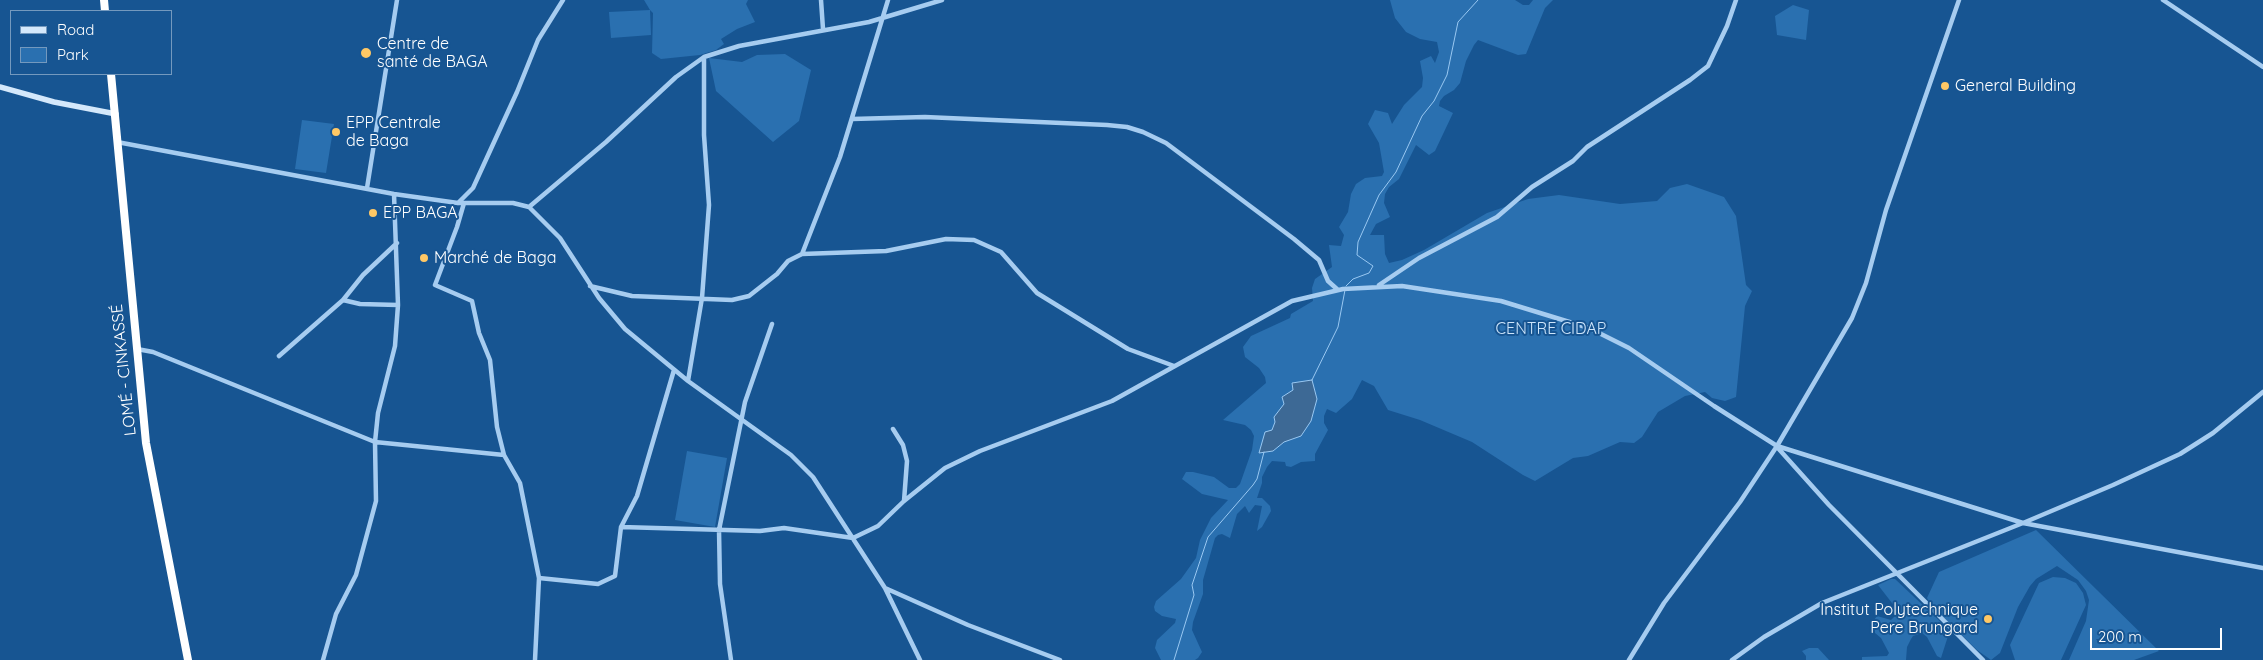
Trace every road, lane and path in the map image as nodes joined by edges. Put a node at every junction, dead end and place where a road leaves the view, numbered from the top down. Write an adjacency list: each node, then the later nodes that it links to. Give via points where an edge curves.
1 (397, 0): 18 (street)
2 (563, 0): 20 (street, via 538,40 473,188)
3 (820, 0): 10 (street)
4 (888, 0): 9 (street)
5 (942, 0): 9 (street)
6 (1736, 0): 26 (street, via 1722,39 1702,71 1587,147 1497,217 1419,258)
7 (1959, 0): 41 (street, via 1852,318)
8 (2163, 0): 12 (street)
9 (884, 18): 10 (street); 16 (street)
10 (823, 29): 11 (street)
11 (704, 56): 22 (street); 28 (street, via 704,136 709,205)
12 (2263, 67)
13 (111, 75): 15 (highway, LOMÉ - CINKASSÉ)
14 (0, 87): 15 (street)
15 (116, 114): 17 (highway, LOMÉ - CINKASSÉ)
16 (852, 119): 24 (street); 27 (street, via 925,118 1107,125 1142,132 1166,143 1190,160 1306,249 1318,260 1328,281)
17 (117, 142): 18 (street); 32 (highway, LOMÉ - CINKASSÉ)
18 (367, 188): 19 (street)
19 (394, 194): 20 (street); 23 (street)
20 (458, 203): 21 (street)
21 (464, 203): 22 (street, via 513,203); 42 (street, via 435,285 472,301 479,333 490,360 497,427)
22 (529, 208): 25 (street, via 560,238)
23 (397, 243): 29 (street); 30 (street)
24 (802, 254): 28 (street, via 788,261 749,296 732,300); 34 (street, via 886,251 946,239 974,240 1001,252 1037,293 1128,349)
25 (590, 286): 28 (street, via 632,296); 35 (street, via 613,317)
26 (1378, 286): 27 (street); 41 (street, via 1402,286 1501,301 1590,328 1629,348)
27 (1340, 289): 34 (street, via 1292,301)
28 (702, 298): 36 (street)
29 (343, 300): 30 (street); 33 (street)
30 (398, 305): 40 (street, via 396,346 378,413)
31 (772, 324): 38 (street)
32 (136, 349): 40 (street, via 153,352); 53 (highway, LOMÉ - CINKASSÉ, via 146,443)
33 (279, 356)
34 (1174, 366): 43 (street, via 1112,402 1006,440 945,468)
35 (674, 370): 36 (street); 45 (street, via 637,496)
36 (688, 381): 38 (street)
37 (2263, 392): 44 (street, via 2213,433 2180,454)
38 (740, 420): 46 (street); 47 (street, via 791,455 813,477)
39 (893, 429): 43 (street, via 903,445 907,461)
40 (375, 442): 42 (street); 54 (street, via 376,501 356,576 336,614)
41 (1776, 446): 44 (street); 49 (street); 59 (street, via 1724,524 1664,603)
42 (504, 455): 50 (street, via 520,483)
43 (904, 501): 47 (street, via 878,526)
44 (2023, 523): 48 (street); 49 (street)
45 (621, 527): 46 (street); 50 (street, via 615,576 598,584)
46 (719, 530): 47 (street, via 784,528); 56 (street, via 720,584)
47 (853, 538): 51 (street)
48 (2263, 568)
49 (1896, 574): 52 (street, via 1822,603 1764,636); 60 (street)
50 (538, 578): 55 (street)
51 (885, 588): 57 (street); 58 (street, via 961,622)
52 (1735, 659)
53 (188, 660)
54 (323, 660)
55 (534, 660)
56 (732, 660)
57 (920, 660)
58 (1060, 660)
59 (1629, 660)
60 (1983, 660)

